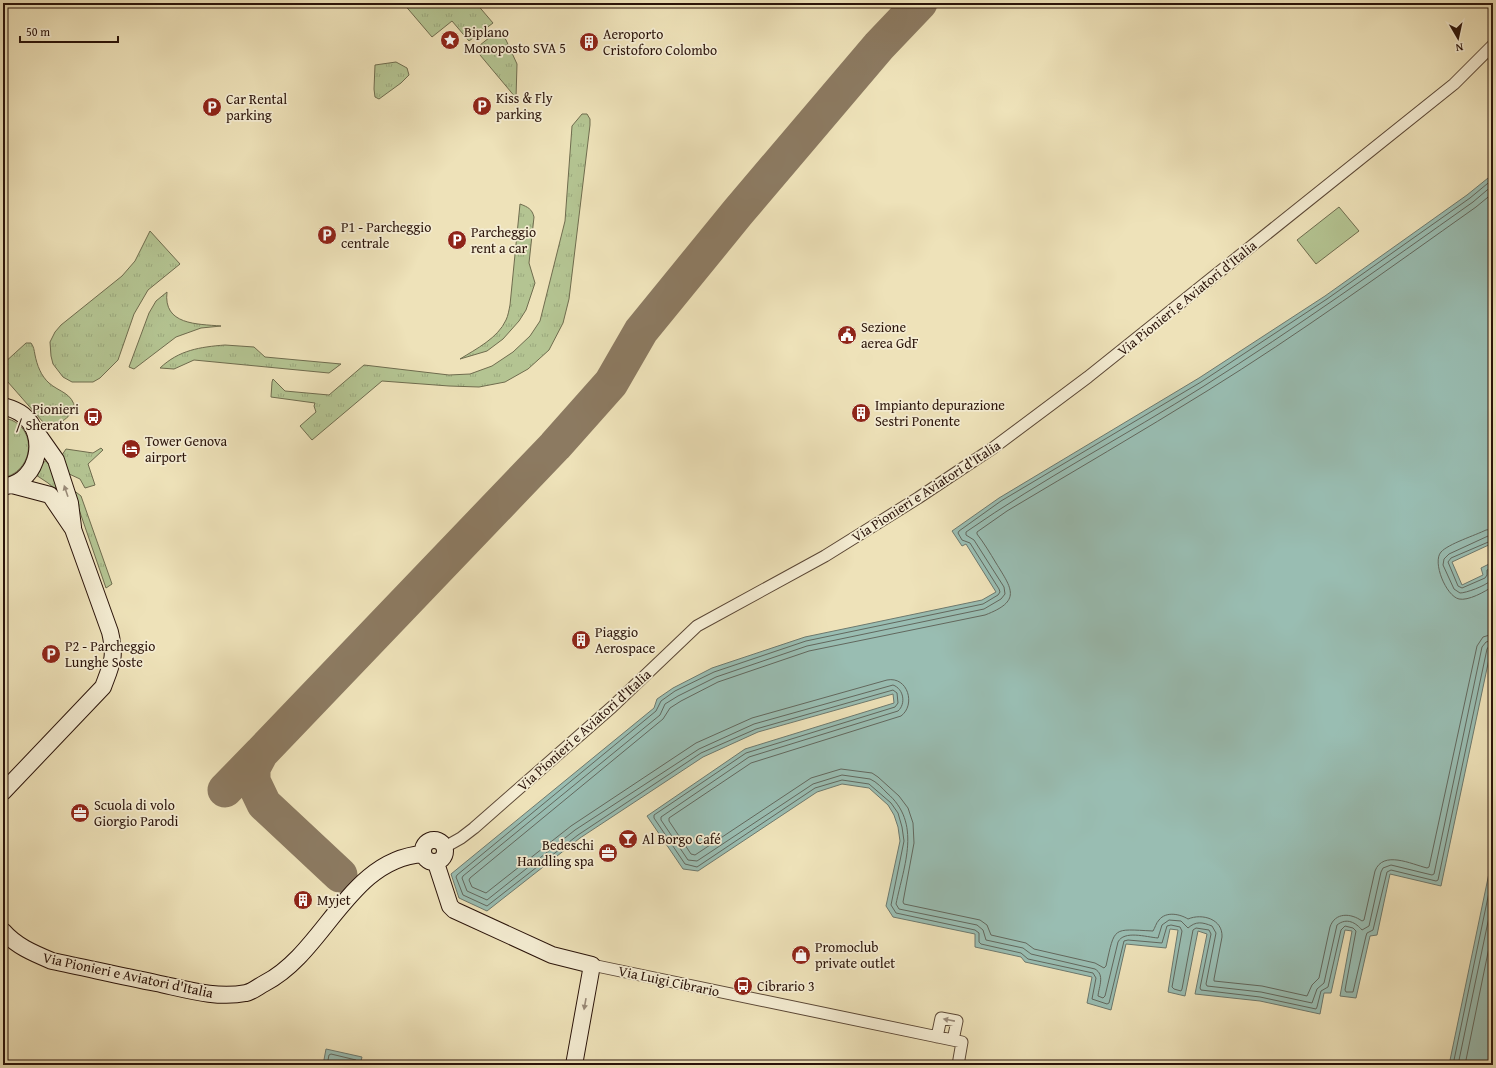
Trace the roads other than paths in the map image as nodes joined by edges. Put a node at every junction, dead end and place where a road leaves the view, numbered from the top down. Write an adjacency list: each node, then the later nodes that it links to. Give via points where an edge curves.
1 (1493, 45): 7 (street, Via Pionieri e Aviatori d'Italia, via 1454,84 1042,413 918,498 825,556 697,626 612,708 474,828)
2 (3, 406): 3 (street, via 23,414)
3 (31, 424): 4 (street, via 38,442 38,453 29,473); 5 (street, one-way to 3, via 70,503 56,460)
4 (8, 486): 5 (street, via 50,495)
5 (73, 529): 6 (street, via 110,632 114,649 112,665 103,687)
6 (3, 792)
7 (445, 848): 8 (street, Via Pionieri e Aviatori d'Italia, via 443,859)
8 (432, 861): 9 (street, Via Pionieri e Aviatori d'Italia, via 412,855 399,858 377,870 349,898 293,963 272,980 247,993 213,995 52,961 29,952 10,940); 10 (street, Via Luigi Cibrario, via 450,906 454,910 552,955)
9 (3, 931)
10 (592, 965): 11 (street, Via Luigi Cibrario); 13 (street, one-way to 13)
11 (937, 1036): 12 (street, Via Luigi Cibrario); 12 (street, one-way to 11, via 957,1021 940,1018)
12 (953, 1040): 14 (street, via 962,1042)
13 (574, 1065)
14 (958, 1065)

